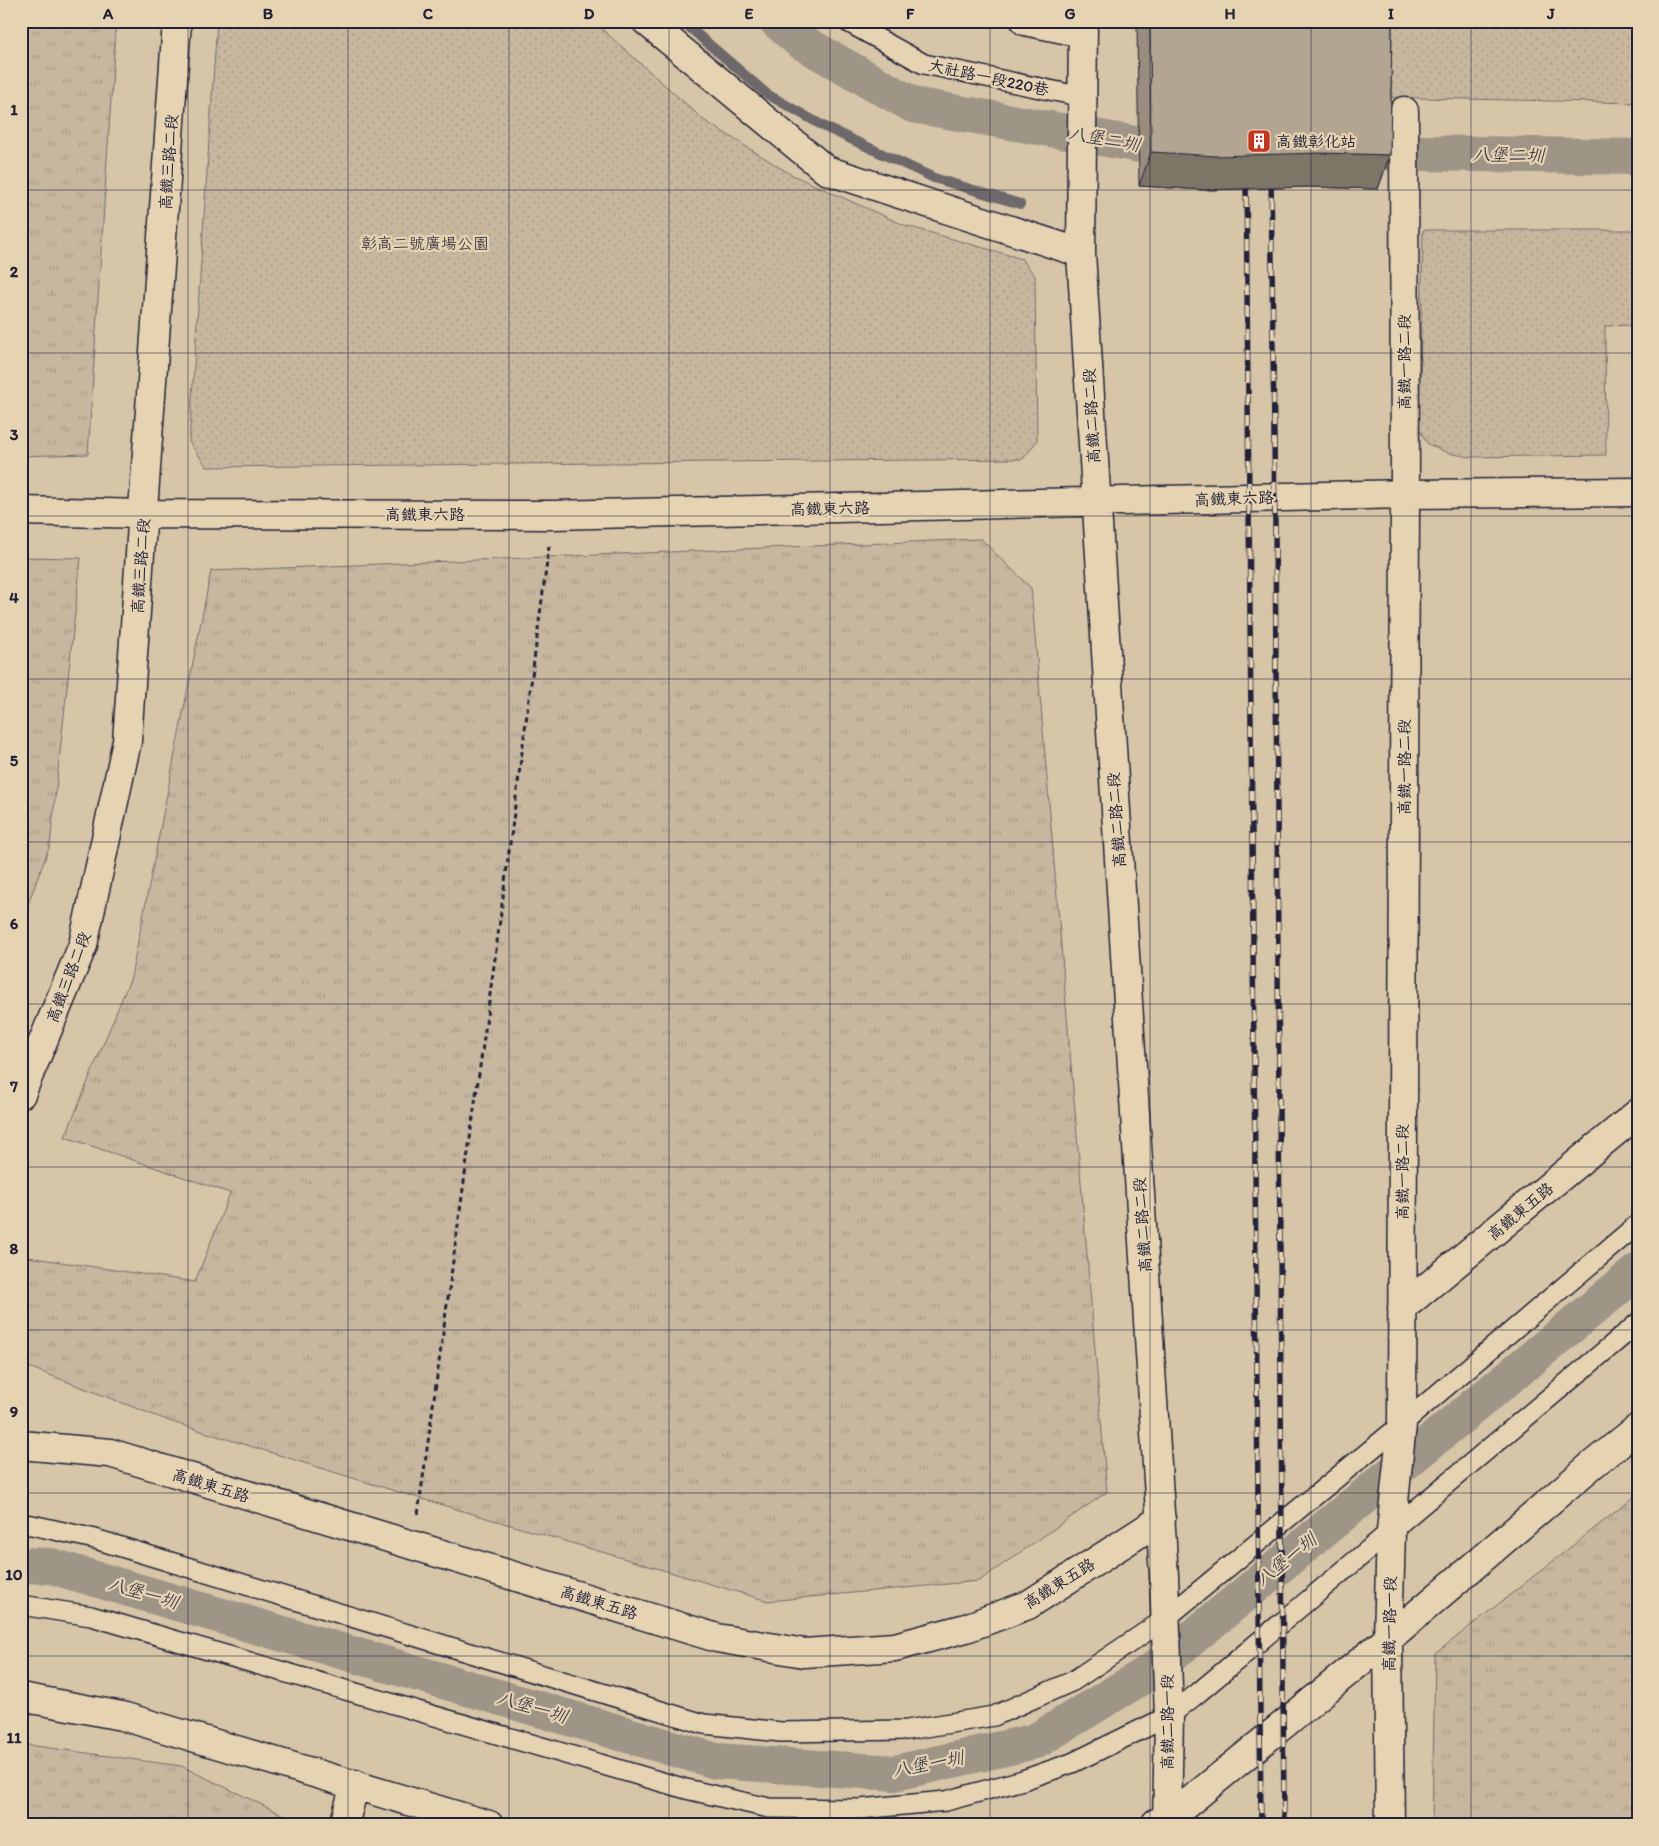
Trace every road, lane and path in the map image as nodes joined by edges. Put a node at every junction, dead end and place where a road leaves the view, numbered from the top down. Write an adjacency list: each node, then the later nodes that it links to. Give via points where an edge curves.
1 (177, 21): 13 (street, 高鐵三路二段)
2 (646, 21): 8 (street, via 826,170)
3 (846, 21): 6 (lane, 大社路一段220巷, via 924,64)
4 (1025, 21): 5 (street)
5 (1083, 27): 6 (street, 高鐵二路二段)
6 (1083, 97): 8 (street, 高鐵二路二段)
7 (1404, 111): 10 (street, 高鐵一路二段)
8 (1081, 253): 11 (street, 高鐵二路二段)
9 (1638, 492): 10 (street, 高鐵東六路)
10 (1405, 494): 11 (street, 高鐵東六路); 18 (street, 高鐵一路二段)
11 (1096, 502): 14 (street, 高鐵東六路); 23 (street, 高鐵二路二段)
12 (21, 510): 13 (street, 高鐵東六路)
13 (144, 514): 14 (street, 高鐵東六路); 15 (street, 高鐵三路二段, via 127,741 83,945)
14 (553, 515): 26 (path)
15 (21, 1094)
16 (1638, 1113): 18 (street, 高鐵東五路)
17 (1638, 1224): 20 (lane)
18 (1402, 1308): 20 (street, 高鐵一路二段)
19 (1638, 1322): 25 (lane)
20 (1402, 1424): 25 (street, 高鐵一路一段); 28 (lane)
21 (1638, 1428): 29 (street)
22 (21, 1445): 26 (street, 高鐵東五路, via 110,1454)
23 (1161, 1519): 26 (street, 高鐵東五路, via 1028,1605 966,1628 895,1646 804,1653 717,1638); 28 (street, 高鐵二路二段)
24 (21, 1524): 28 (lane, via 94,1539 704,1724 781,1732 907,1730 994,1716 1073,1681)
25 (1391, 1531): 29 (street, 高鐵一路一段); 31 (lane)
26 (413, 1546)
27 (21, 1605): 31 (lane, via 91,1616 686,1789 769,1808 860,1809 946,1801 1072,1764)
28 (1165, 1619): 31 (street, 高鐵二路一段)
29 (1388, 1639): 33 (street); 36 (street, 高鐵一路一段)
30 (21, 1697): 32 (street, via 122,1716)
31 (1169, 1716): 33 (street, 高鐵二路一段)
32 (355, 1784): 34 (street); 35 (street)
33 (1162, 1823)
34 (344, 1825)
35 (489, 1825)
36 (1390, 1825)

